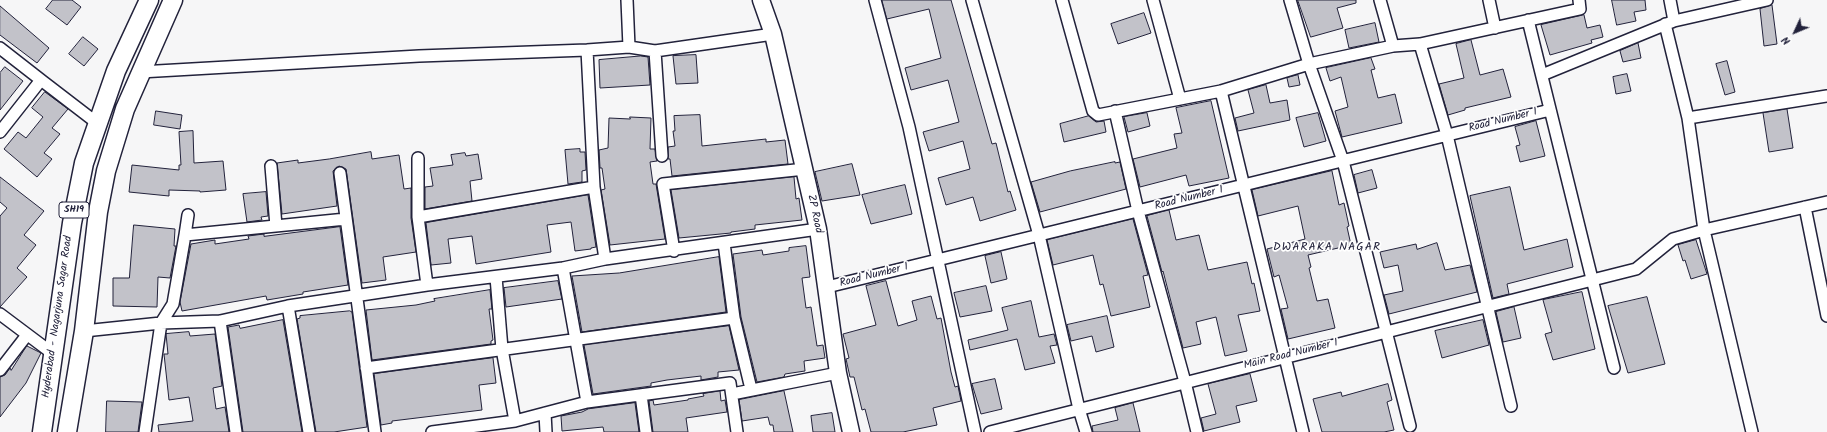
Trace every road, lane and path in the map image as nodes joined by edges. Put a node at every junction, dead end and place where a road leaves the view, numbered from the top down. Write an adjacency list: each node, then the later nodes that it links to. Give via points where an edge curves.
1 (149, 0): 35 (main road, Hyderabad - Nagarjuna Sagar Road / SH19, via 116,71)
2 (173, 0): 26 (main road, SH19)
3 (627, 0): 21 (street)
4 (875, 0): 60 (street, via 909,127)
5 (972, 0): 56 (street)
6 (1062, 0): 33 (street, via 1093,111 1098,115)
7 (1153, 0): 31 (street)
8 (1290, 0): 25 (street)
9 (1380, 0): 20 (street)
10 (1489, 0): 17 (street)
11 (1579, 0): 15 (street, via 1580,9)
12 (1670, 0): 16 (street)
13 (1767, 0): 16 (street)
14 (764, 1): 18 (street, ZP Road)
15 (1528, 20): 17 (street); 27 (street)
16 (1669, 22): 27 (street); 34 (street)
17 (1495, 28): 19 (street)
18 (773, 34): 24 (street); 42 (street, ZP Road)
19 (1420, 44): 20 (street); 37 (street)
20 (1393, 46): 25 (street)
21 (629, 47): 23 (street); 24 (street)
22 (0, 48): 28 (street)
23 (587, 50): 26 (street, via 419,56); 45 (street)
24 (655, 51): 38 (street)
25 (1309, 64): 29 (street); 40 (street)
26 (140, 72): 74 (main road, SH19, via 125,108 106,171 98,212)
27 (1542, 75): 32 (street)
28 (41, 80): 35 (street); 36 (street)
29 (1221, 91): 31 (street); 44 (street)
30 (1827, 96): 34 (street)
31 (1180, 98): 33 (street)
32 (1550, 110): 37 (street, Road Number 1); 63 (street)
33 (1115, 111): 48 (street)
34 (1688, 118): 54 (street)
35 (97, 124): 79 (main road, Hyderabad - Nagarjuna Sagar Road / SH19, via 84,164 72,223)
36 (0, 132)
37 (1447, 135): 40 (street, Road Number 1); 68 (street)
38 (662, 156)
39 (418, 158): 50 (street)
40 (1343, 160): 44 (street, Road Number 1); 75 (street)
41 (271, 166): 52 (street)
42 (805, 169): 53 (street, ZP Road); 58 (street, via 663,184)
43 (340, 173): 51 (street)
44 (1243, 185): 48 (street, Road Number 1); 80 (street)
45 (594, 187): 50 (street); 59 (street)
46 (1827, 202): 47 (street, Main Road Number 1)
47 (1805, 207): 54 (street, Main Road Number 1); 69 (street)
48 (1138, 211): 56 (street, Road Number 1); 85 (street)
49 (188, 214): 55 (street)
50 (418, 217): 64 (street)
51 (346, 218): 52 (street); 66 (street)
52 (276, 226): 55 (street)
53 (818, 229): 57 (street); 65 (street, ZP Road)
54 (1704, 230): 63 (street, Main Road Number 1, via 1673,239 1636,269); 111 (street)
55 (185, 235): 73 (street, via 173,304)
56 (1039, 235): 60 (street, Road Number 1); 91 (street)
57 (724, 243): 58 (street); 71 (street)
58 (674, 251): 59 (street)
59 (605, 259): 61 (street)
60 (937, 260): 65 (street, Road Number 1); 106 (street)
61 (563, 268): 62 (street); 77 (street)
62 (496, 277): 64 (street); 78 (street)
63 (1592, 279): 68 (street, Main Road Number 1); 82 (street)
64 (427, 285): 66 (street)
65 (827, 287): 84 (street, ZP Road)
66 (357, 296): 67 (street); 81 (street)
67 (288, 306): 72 (street); 99 (street)
68 (1486, 306): 75 (street, Main Road Number 1); 90 (street)
69 (1826, 308)
70 (0, 314): 76 (street)
71 (734, 318): 77 (street); 86 (street)
72 (220, 321): 73 (street); 98 (street)
73 (161, 323): 74 (street); 97 (street)
74 (84, 331): 96 (main road, SH19)
75 (1385, 332): 80 (street, Main Road Number 1); 94 (street)
76 (27, 335): 79 (street); 83 (street)
77 (577, 339): 78 (street); 89 (street)
78 (502, 349): 81 (street); 93 (street)
79 (52, 353): 95 (main road, Hyderabad - Nagarjuna Sagar Road / SH19)
80 (1285, 357): 85 (street, Main Road Number 1); 110 (street)
81 (366, 368): 100 (street)
82 (1614, 368)
83 (0, 370)
84 (838, 374): 86 (street); 105 (street, ZP Road)
85 (1185, 382): 91 (street, Main Road Number 1); 109 (street)
86 (751, 389): 87 (street)
87 (732, 394): 88 (street, via 730,383); 104 (street)
88 (641, 395): 89 (street); 103 (street)
89 (587, 402): 92 (street)
90 (1511, 406)
91 (1079, 409): 107 (street, Main Road Number 1); 108 (street)
92 (544, 413): 93 (street); 102 (street)
93 (516, 421): 101 (street)
94 (1410, 426)
95 (42, 432)
96 (67, 432)
97 (145, 432)
98 (236, 432)
99 (308, 432)
100 (375, 432)
101 (432, 432)
102 (546, 432)
103 (646, 432)
104 (737, 432)
105 (851, 432)
106 (975, 432)
107 (990, 432)
108 (1086, 432)
109 (1197, 432)
110 (1303, 432)
111 (1752, 432)

